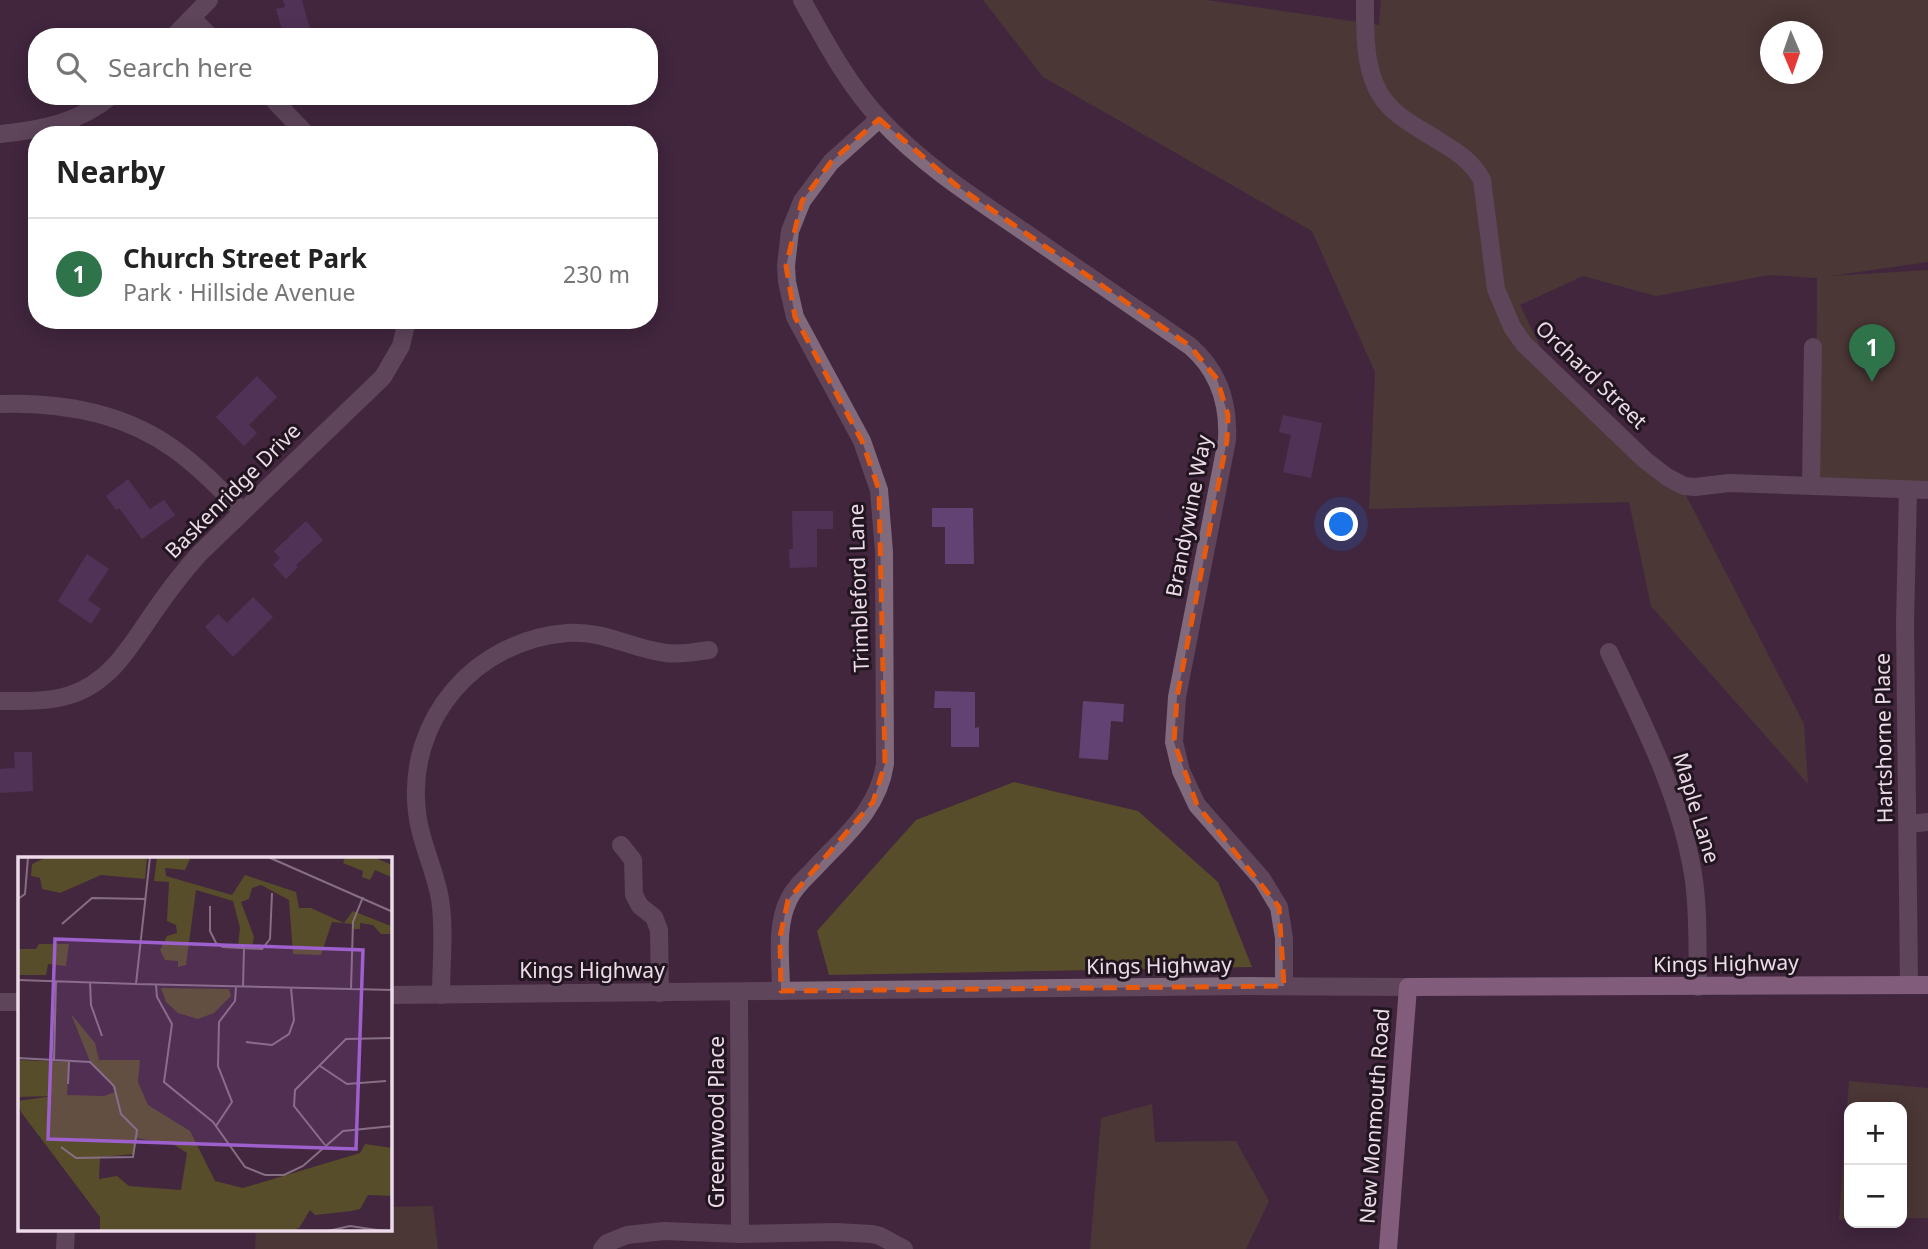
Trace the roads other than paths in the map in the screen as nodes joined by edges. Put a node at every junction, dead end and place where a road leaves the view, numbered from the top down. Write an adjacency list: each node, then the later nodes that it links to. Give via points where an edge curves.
1 (209, 0): 4 (street)
2 (802, 0): 9 (street, Brandywine Way, via 824,41)
3 (1365, 0): 17 (street, Orchard Street, via 1368,62 1377,91 1411,124 1459,153 1482,180 1496,289 1524,344 1645,460 1684,486)
4 (192, 18): 5 (street); 6 (street)
5 (182, 28)
6 (202, 28)
7 (97, 105): 10 (street)
8 (279, 105): 11 (street)
9 (879, 118): 29 (street, Brandywine Way, via 931,167 1190,346 1217,379 1228,415 1227,440 1177,697 1174,742 1197,806 1262,879 1279,906); 32 (street, Trimbleford Lane, via 831,162 802,201 790,231 786,266 795,317 862,440 879,490 884,552 885,764 873,802 788,900 780,937)
10 (53, 126)
11 (298, 126)
12 (28, 131): 13 (street)
13 (0, 134)
14 (405, 329): 20 (street, Baskenridge Drive, via 383,377)
15 (1813, 347): 17 (street)
16 (0, 404): 20 (street, via 66,407 140,430 174,449)
17 (1811, 485): 18 (street, Orchard Street)
18 (1908, 490): 19 (street, Orchard Street); 25 (street, Hartshorne Place)
19 (1928, 490)
20 (242, 511): 23 (street, Baskenridge Drive, via 177,578 120,660 101,679 67,696)
21 (709, 650): 36 (street, via 666,653 600,634 549,635 494,656 457,685 441,705 423,744 415,793 419,826 440,900)
22 (1609, 652): 31 (street, Maple Lane, via 1658,755 1687,846 1693,876)
23 (0, 701)
24 (1928, 822): 25 (street)
25 (1908, 824): 27 (street, Hartshorne Place)
26 (621, 845): 33 (street, via 633,860 634,895 659,930)
27 (1909, 985): 28 (main road, Kings Highway); 31 (main road, Kings Highway)
28 (1928, 985)
29 (1284, 986): 30 (street, Kings Highway); 32 (street, Kings Highway)
30 (1408, 987): 31 (main road, Kings Highway); 42 (main road, New Monmouth Road)
31 (1698, 987)
32 (781, 991): 34 (street, Kings Highway)
33 (660, 993): 34 (street, Kings Highway); 36 (street, Kings Highway)
34 (739, 993): 39 (street, Greenwood Place)
35 (392, 995): 36 (street, Kings Highway)
36 (441, 995)
37 (0, 1002): 38 (street)
38 (18, 1002)
39 (740, 1234): 40 (street, Greenwood Place, via 639,1233 607,1243); 41 (street, via 872,1234)
40 (602, 1249)
41 (904, 1249)
42 (1388, 1249)

